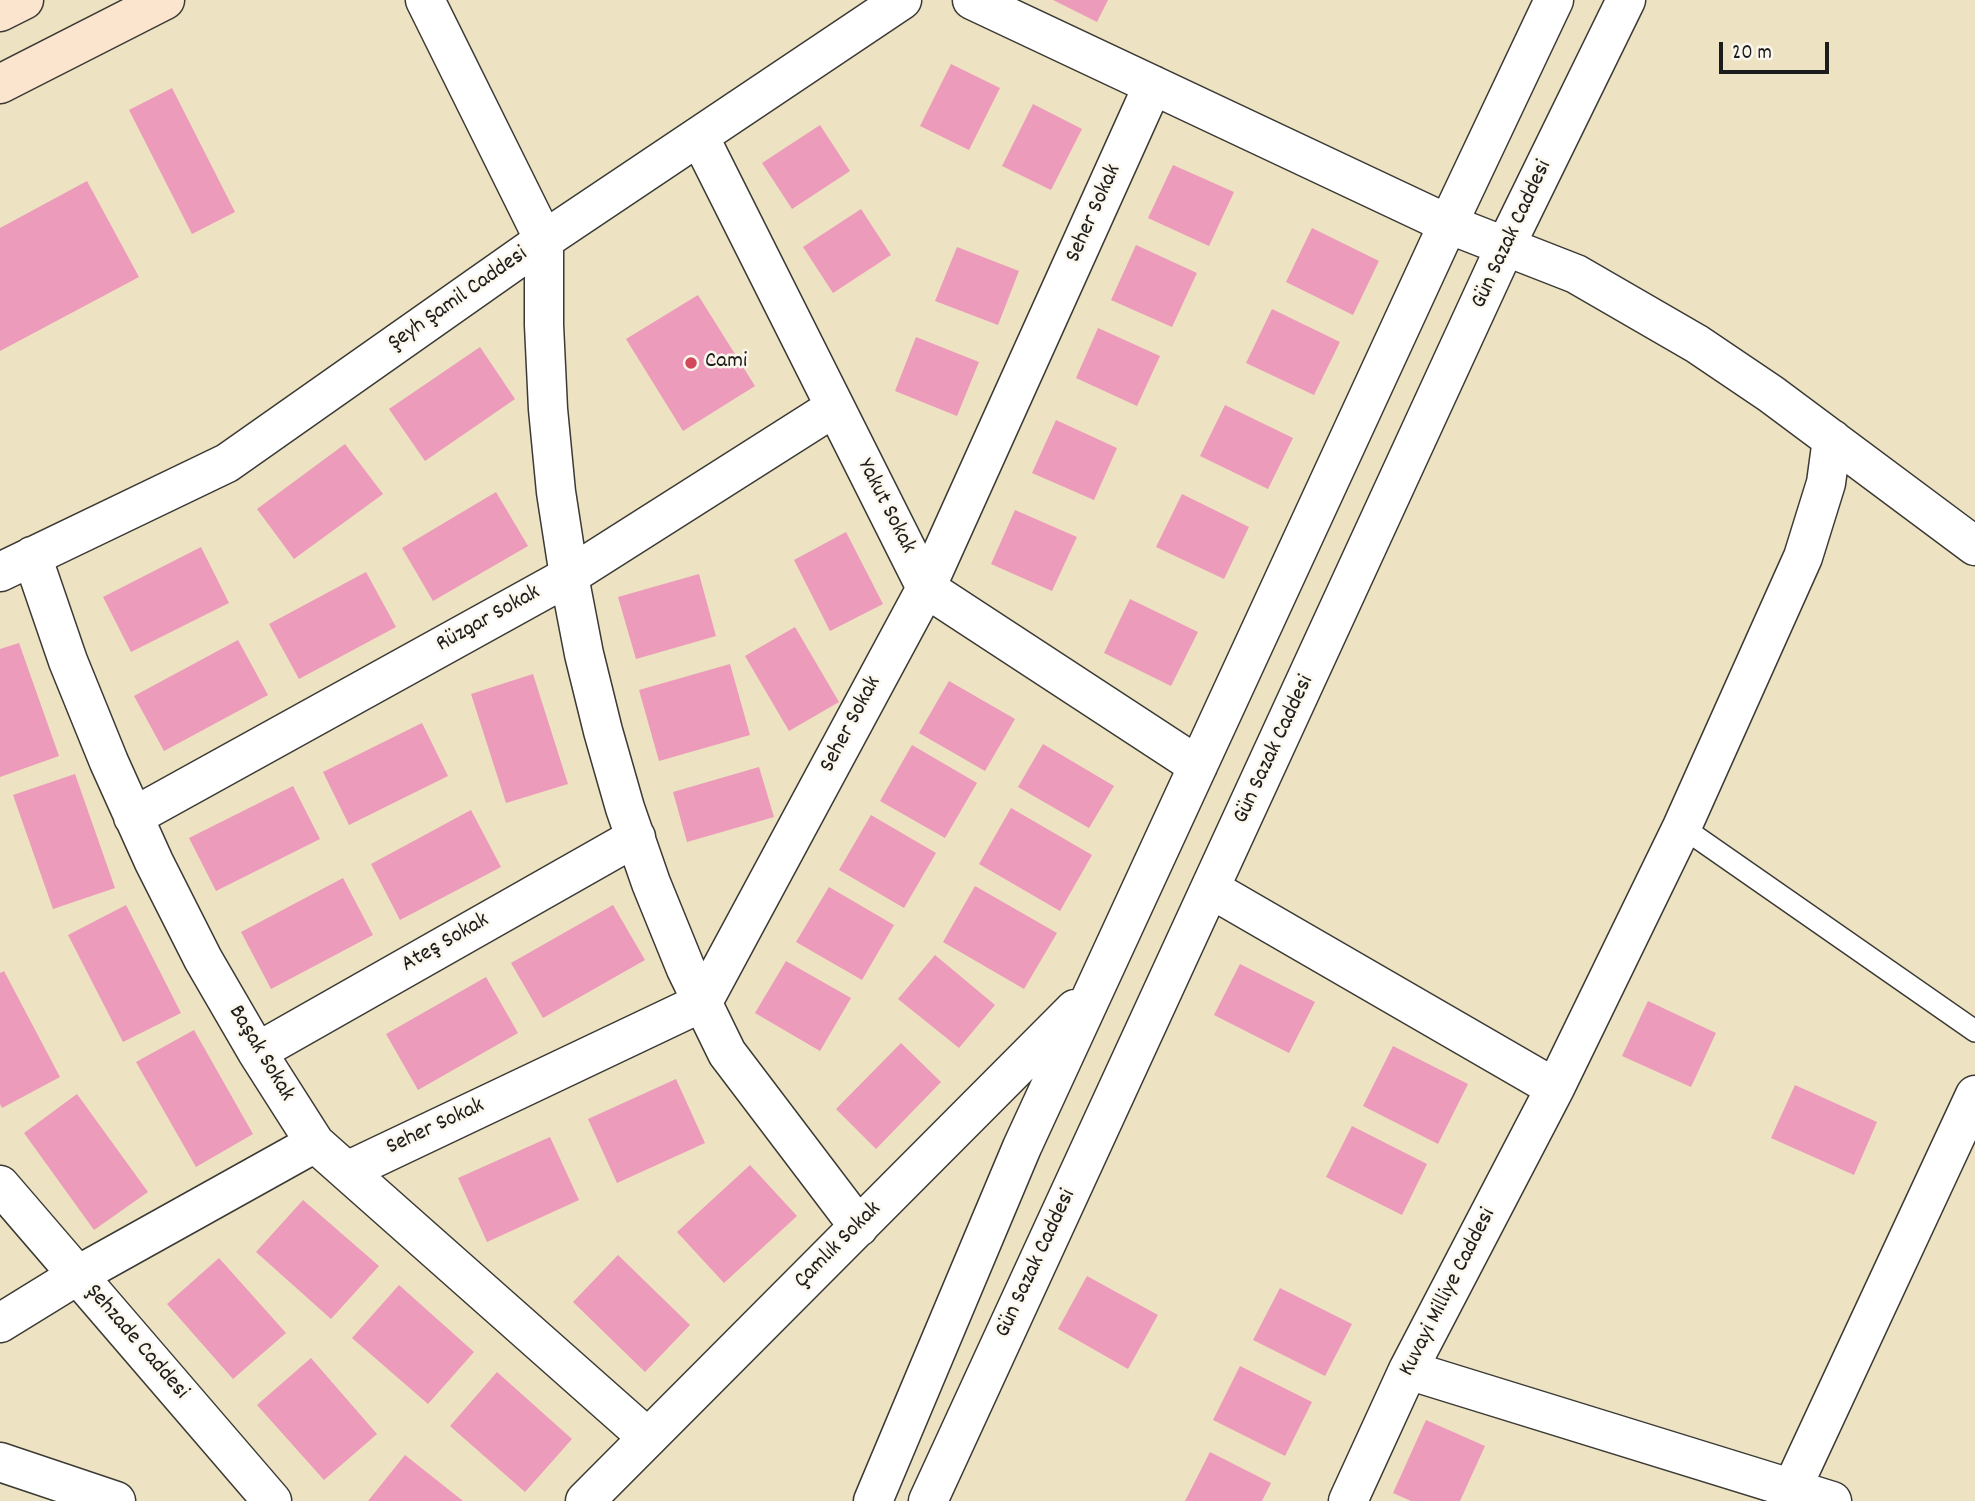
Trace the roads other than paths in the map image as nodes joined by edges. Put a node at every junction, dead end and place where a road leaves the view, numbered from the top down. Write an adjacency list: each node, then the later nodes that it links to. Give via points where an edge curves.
1 (24, 0): 8 (main road)
2 (165, 0): 9 (main road)
3 (425, 0): 13 (street)
4 (901, 0): 11 (street, Şeyh Şamil Caddesi)
5 (972, 0): 10 (street)
6 (1554, 0): 12 (street)
7 (1626, 0): 14 (street, Gün Sazak Caddesi)
8 (0, 12)
9 (0, 84)
10 (1153, 85): 12 (street); 20 (street, Seher Sokak)
11 (699, 136): 13 (street, Şeyh Şamil Caddesi); 15 (street, Yakut Sokak)
12 (1448, 224): 14 (street); 21 (street)
13 (544, 240): 18 (street, Şeyh Şamil Caddesi, via 227,463); 19 (street, via 548,409)
14 (1506, 245): 16 (street, via 1576,274 1638,308); 25 (street, Gün Sazak Caddesi)
15 (835, 407): 19 (street, Rüzgar Sokak); 20 (street, Yakut Sokak)
16 (1832, 439): 17 (street); 23 (street, Kuvayi Milliye Caddesi, via 1826,483 1803,557)
17 (1975, 547)
18 (16, 564): 22 (street, Başak Sokak, via 68,660)
19 (569, 576): 22 (street, Rüzgar Sokak); 24 (street, via 603,731)
20 (926, 588): 21 (street); 27 (street, Seher Sokak)
21 (1198, 766): 26 (street)
22 (133, 817): 29 (street, Başak Sokak, via 203,959)
23 (1682, 827): 28 (lane); 30 (street, Kuvayi Milliye Caddesi)
24 (636, 837): 27 (street); 29 (street, Ateş Sokak)
25 (1211, 889): 30 (street); 46 (street, Gün Sazak Caddesi)
26 (1094, 991): 35 (street, Çamlık Sokak); 45 (street, via 1022,1147)
27 (703, 1002): 33 (street, Seher Sokak); 35 (street, via 727,1053)
28 (1975, 1031)
29 (257, 1052): 32 (street, Başak Sokak)
30 (1555, 1088): 38 (street, Kuvayi Milliye Caddesi)
31 (1975, 1095): 41 (street)
32 (315, 1143): 33 (street, Başak Sokak); 36 (street)
33 (347, 1171): 39 (street, Başak Sokak)
34 (0, 1185): 36 (street, Şehzade Caddesi)
35 (859, 1227): 39 (street, Çamlık Sokak)
36 (78, 1275): 37 (street); 43 (street, Şehzade Caddesi)
37 (0, 1323)
38 (1408, 1370): 41 (street); 47 (street, Kuvayi Milliye Caddesi)
39 (648, 1438): 44 (street, Çamlık Sokak)
40 (0, 1462): 42 (street)
41 (1792, 1488): 48 (street)
42 (116, 1501)
43 (272, 1501)
44 (585, 1501)
45 (873, 1501)
46 (928, 1501)
47 (1348, 1501)
48 (1832, 1501)

